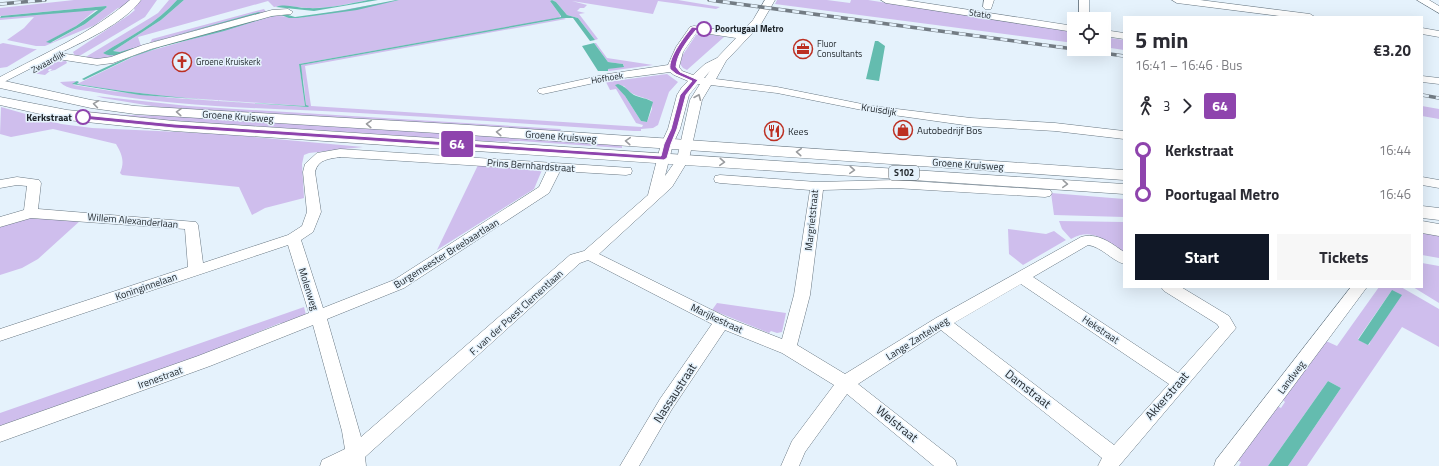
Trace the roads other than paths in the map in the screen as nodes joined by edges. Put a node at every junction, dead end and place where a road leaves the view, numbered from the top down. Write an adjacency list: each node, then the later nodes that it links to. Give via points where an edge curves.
1 (136, 0): 17 (street, Zwaardijk, via 120,14)
2 (770, 0): 15 (street, via 757,22)
3 (886, 0): 11 (street, Statio)
4 (1084, 0): 9 (street)
5 (1177, 0): 10 (street)
6 (1422, 0): 7 (street)
7 (1439, 10)
8 (288, 12): 17 (street, via 272,13 162,43 113,60 97,62)
9 (1084, 12)
10 (1302, 16)
11 (1067, 27)
12 (1423, 31): 14 (street)
13 (1111, 34): 16 (street)
14 (1439, 34)
15 (743, 36): 18 (street, via 694,28); 20 (street, via 721,60 718,69)
16 (1123, 36)
17 (57, 56): 22 (street, Zwaardijk)
18 (673, 64): 20 (street, via 678,73); 23 (street, Hofhoek)
19 (1423, 78): 21 (street)
20 (701, 81): 25 (street, Kruisdijk, via 777,90 872,109 971,122); 26 (street, via 683,95); 27 (street, one-way to 20)
21 (1439, 81)
22 (2, 85): 26 (main road, Groene Kruisweg / S102, one-way to 22, via 135,110 91,104)
23 (543, 91)
24 (0, 101): 26 (main road, Groene Kruisweg / S102, via 67,115 135,123)
25 (1123, 134)
26 (666, 151): 27 (main road, Groene Kruisweg / S102); 38 (street)
27 (685, 152): 30 (main road, Groene Kruisweg / S102, one-way to 27); 36 (main road, Groene Kruisweg / S102, one-way to 36); 38 (street, F. van der Poest Clementlaan, via 667,184)
28 (555, 166): 29 (street, Prins Bernhardstraat); 45 (street, Prins Bernhardstraat, via 340,153 321,156 311,164 309,172 314,212 308,229); 52 (street, Burgemeester Breebaartlaan, via 544,190 399,284)
29 (626, 171)
30 (1123, 175)
31 (720, 179): 35 (street, Margrietstraat)
32 (1423, 181): 34 (street)
33 (0, 184): 40 (street, via 17,181 34,183)
34 (1439, 184)
35 (817, 186): 37 (street, via 895,184); 56 (street, Margrietstraat, via 802,295)
36 (1123, 189)
37 (1045, 193)
38 (654, 197): 46 (street, F. van der Poest Clementlaan)
39 (1423, 212): 41 (main road)
40 (32, 213): 42 (street, Willem Alexanderlaan); 48 (street, Willem Alexanderlaan, via 191,225)
41 (1439, 214)
42 (0, 222)
43 (1423, 227): 44 (main road)
44 (1439, 230)
45 (293, 238): 48 (street, Koninginnelaan); 52 (street, Molenweg)
46 (589, 255): 53 (street, Marijkestraat); 60 (street, F. van der Poest Clementlaan, via 575,259)
47 (1123, 258): 49 (street, Lange Zantelweg, via 1099,242 1086,240)
48 (196, 269): 55 (street, Koninginnelaan)
49 (1022, 277): 54 (street, Lange Zantelweg); 57 (street, Hekstraat)
50 (1171, 288): 57 (street, Akkerstraat, via 1223,320 1228,328)
51 (1358, 288): 66 (street, Landweg)
52 (318, 316): 59 (street, Irenestraat, via 204,361); 60 (street, Molenweg)
53 (722, 322): 56 (street, Marijkestraat); 63 (street, Nassaustraat, via 666,404)
54 (942, 322): 58 (street, Lange Zantelweg); 61 (street, Damstraat)
55 (0, 334)
56 (788, 348): 58 (street, Marijkestraat)
57 (1179, 382): 61 (street, Akkerstraat)
58 (845, 383): 64 (street, Lange Zantelweg, via 798,447); 65 (street, Welstraat)
59 (0, 434)
60 (357, 460): 62 (street, F. van der Poest Clementlaan)
61 (1111, 461)
62 (329, 466)
63 (629, 466)
64 (790, 466)
65 (948, 466)
66 (1224, 466)

